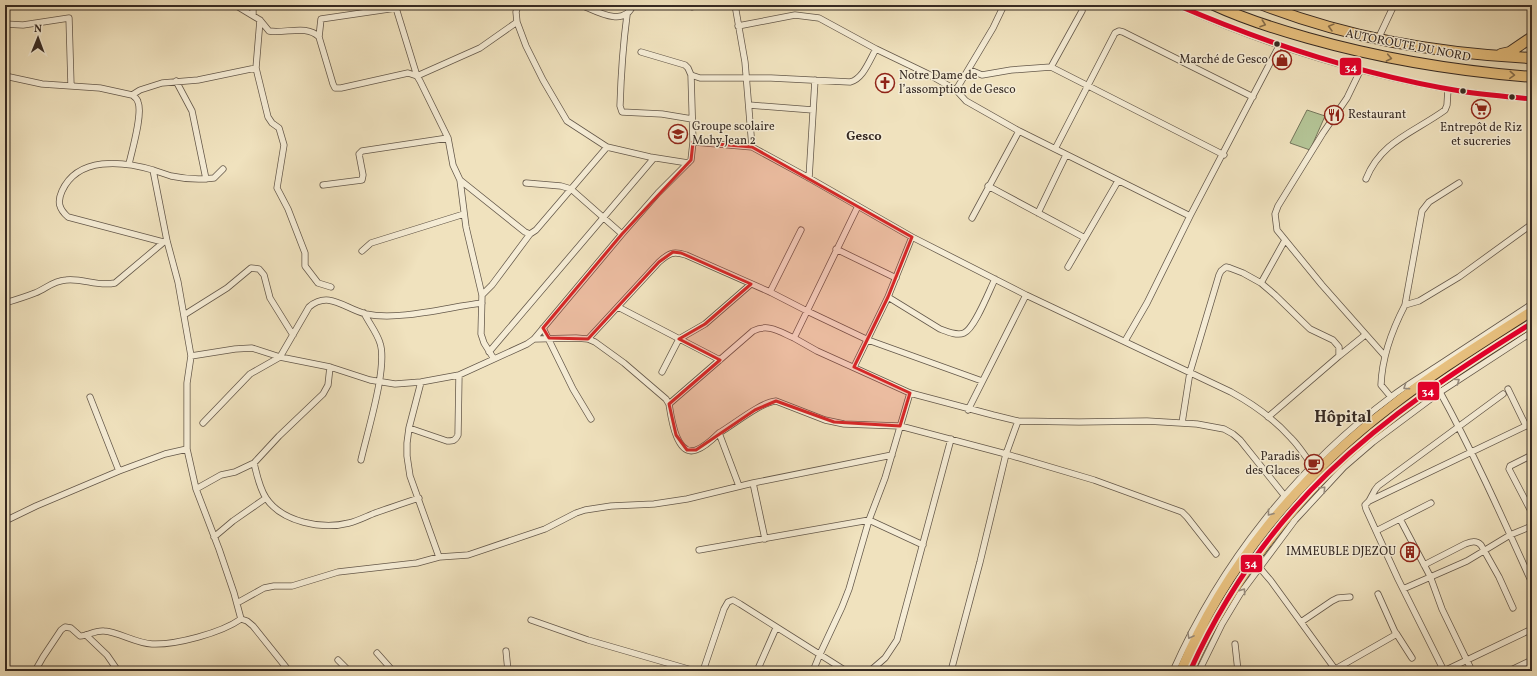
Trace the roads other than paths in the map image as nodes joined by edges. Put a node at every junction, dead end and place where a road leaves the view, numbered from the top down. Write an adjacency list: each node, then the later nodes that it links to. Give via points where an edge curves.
1 (236, 5): 15 (street)
2 (252, 5): 15 (street)
3 (518, 5): 18 (street)
4 (580, 5): 16 (street, via 614,17)
5 (633, 5): 16 (street)
6 (686, 5): 7 (street)
7 (699, 5)
8 (735, 5): 20 (street)
9 (1004, 5): 32 (street)
10 (1177, 5): 24 (street)
11 (1214, 5): 37 (highway, AUTOROUTE DU NORD, one-way to 37, via 1346,49 1450,69)
12 (1263, 5): 23 (highway, AUTOROUTE DU NORD, one-way to 12)
13 (1394, 5): 23 (street)
14 (1082, 11): 29 (street)
15 (253, 15): 17 (street)
16 (627, 15): 50 (street, via 621,64 622,112)
17 (260, 20): 21 (street, via 270,32 308,30); 30 (street)
18 (517, 22): 35 (street, via 480,48); 55 (street, via 530,57 564,118)
19 (5, 24): 40 (street, via 69,18)
20 (738, 26): 25 (street, via 784,17 818,18); 36 (street)
21 (319, 37): 35 (street, via 335,88 408,73); 35 (street, via 321,19 396,8)
22 (1532, 37): 27 (highway, via 1510,52)
23 (1378, 39): 27 (highway, AUTOROUTE DU NORD)
24 (1280, 46): 31 (street); 45 (street)
25 (876, 49): 38 (street, via 860,76 854,81); 43 (street)
26 (641, 52): 33 (street, via 685,65)
27 (1493, 56): 28 (highway, AUTOROUTE DU NORD)
28 (1532, 58)
29 (1051, 67): 32 (street, via 982,75); 41 (street)
30 (256, 68): 39 (street, via 198,80); 96 (street, via 268,117 279,128 284,145 277,188 305,253 305,266 318,283)
31 (1361, 69): 42 (street); 87 (street, via 1348,98 1278,206 1275,214 1276,226)
32 (970, 70): 43 (street)
33 (691, 75): 36 (street, via 700,78); 50 (street)
34 (5, 76): 40 (street, via 42,84)
35 (417, 76): 53 (street)
36 (746, 77): 38 (street); 47 (street)
37 (1532, 77)
38 (815, 80): 48 (street)
39 (176, 81): 44 (street, via 140,90); 66 (street, via 192,111)
40 (71, 85): 44 (street)
41 (1087, 85): 45 (street, via 1118,31); 57 (street); 59 (street)
42 (1448, 89): 46 (street); 67 (street, via 1445,110 1386,148)
43 (956, 90): 52 (street, via 966,101)
44 (132, 95): 62 (street, via 139,103 138,123)
45 (1253, 97): 59 (street)
46 (1532, 99)
47 (749, 105): 48 (street); 56 (street)
48 (813, 110): 65 (street)
49 (1532, 111): 51 (street)
50 (692, 119): 54 (street)
51 (1532, 119)
52 (1019, 131): 57 (street); 73 (street)
53 (448, 138): 68 (street, via 453,165); 72 (street, via 362,151 359,154 362,180)
54 (693, 142): 56 (street); 61 (street, via 691,160)
55 (607, 147): 60 (street); 74 (street)
56 (752, 147): 65 (street)
57 (1055, 149): 58 (street)
58 (1066, 155): 69 (street); 76 (street)
59 (1224, 155): 78 (street)
60 (654, 158): 61 (street); 79 (street)
61 (688, 163): 84 (street)
62 (129, 164): 64 (street); 88 (street, via 104,164 85,168 78,173 70,179 59,197 62,212 68,218 78,221)
63 (223, 169): 66 (street, via 214,178)
64 (153, 170): 66 (street, via 170,176); 88 (street)
65 (809, 178): 75 (street)
66 (206, 179)
67 (1366, 179)
68 (460, 180): 77 (street); 83 (street)
69 (1118, 181): 78 (street); 86 (street)
70 (526, 183): 74 (street)
71 (1459, 183): 104 (street, via 1429,202 1422,211)
72 (323, 185)
73 (988, 186): 76 (street); 80 (street)
74 (571, 189): 79 (street); 83 (street)
75 (858, 206): 85 (street); 89 (street)
76 (1038, 213): 86 (street)
77 (464, 214): 90 (street, via 371,243); 98 (street)
78 (1190, 216): 121 (street)
79 (604, 218): 84 (street); 122 (street)
80 (972, 218)
81 (1532, 224): 104 (street, via 1459,277 1419,302)
82 (801, 230): 97 (street)
83 (530, 234): 98 (street)
84 (622, 234): 111 (street)
85 (912, 237): 92 (street); 93 (street)
86 (1085, 238): 91 (street)
87 (1285, 240): 94 (street); 114 (street)
88 (165, 241): 101 (street, via 115,283 108,285 67,280 50,284 35,293); 109 (street, via 178,282)
89 (836, 249): 92 (street); 106 (street)
90 (362, 251)
91 (1068, 267)
92 (896, 278): 100 (street)
93 (995, 279): 99 (street); 100 (street, via 971,329 963,334 940,329)
94 (1260, 283): 125 (street, via 1310,329 1333,340 1339,347); 132 (street, via 1230,268 1226,267 1221,271)
95 (751, 284): 97 (street); 105 (street, via 686,255 673,252 658,262); 119 (street, via 705,324)
96 (331, 287)
97 (770, 292): 106 (street)
98 (482, 295): 102 (street)
99 (1026, 295): 121 (street); 134 (street)
100 (888, 297): 120 (street)
101 (5, 303)
102 (482, 303): 108 (street, via 389,316); 122 (street, via 481,334)
103 (1532, 304): 142 (street, one-way to 142)
104 (1405, 305): 123 (street)
105 (618, 307): 118 (street); 119 (street)
106 (807, 311): 116 (street); 120 (street)
107 (1532, 311): 227 (main road, via 1432,376 1373,420 1323,464 1268,526 1236,571 1203,626)
108 (364, 314): 113 (street, via 333,301 315,301); 135 (street, via 380,342 383,358)
109 (184, 315): 113 (street, via 227,288 251,268 259,269 264,275 270,298); 124 (street)
110 (1532, 322): 228 (main road, via 1471,361 1390,419 1327,474 1275,532 1240,581)
111 (543, 328): 115 (street); 117 (street)
112 (1532, 332): 138 (street, one-way to 112)
113 (293, 335): 126 (street)
114 (1365, 335): 123 (street); 125 (street)
115 (549, 338): 117 (street); 118 (street); 146 (street, via 573,389)
116 (794, 338): 128 (street, via 768,327 759,328); 130 (street)
117 (534, 339): 127 (street)
118 (588, 339): 143 (street, via 624,363)
119 (679, 340): 128 (street); 131 (street)
120 (868, 340): 130 (street); 134 (street)
121 (1125, 341): 132 (street)
122 (489, 352): 127 (street)
123 (1384, 355): 142 (street, via 1381,385)
124 (191, 356): 126 (street, via 246,348); 157 (street, via 187,384)
125 (1339, 356): 145 (street)
126 (280, 357): 129 (street); 148 (street, via 250,374)
127 (494, 359): 133 (street)
128 (720, 360): 143 (street)
129 (330, 367): 135 (street); 163 (street, via 324,394)
130 (854, 367): 139 (street)
131 (662, 372)
132 (1190, 372): 145 (street, via 1242,398); 149 (street)
133 (459, 375): 136 (street); 153 (street, via 456,439 447,441)
134 (982, 381): 144 (street)
135 (379, 382): 136 (street); 162 (street)
136 (420, 382): 153 (street)
137 (1508, 389): 152 (street)
138 (1440, 392): 154 (street); 189 (street, one-way to 138, via 1295,520 1344,467)
139 (910, 393): 144 (street); 151 (street)
140 (1503, 394): 154 (street)
141 (90, 397): 165 (street)
142 (1390, 397): 164 (street)
143 (669, 404): 155 (street, via 676,435 687,450 696,450)
144 (968, 410): 147 (street)
145 (1268, 417): 164 (street, via 1292,438)
146 (591, 419)
147 (1018, 421): 149 (street, via 1115,420); 159 (street)
148 (203, 423)
149 (1182, 423): 169 (street, via 1213,427 1233,434)
150 (1532, 423): 152 (street)
151 (900, 426): 155 (street, via 834,422 770,401); 156 (street); 160 (street)
152 (1526, 426): 158 (street)
153 (409, 428): 171 (street, via 407,456 410,476)
154 (1459, 428): 158 (street); 172 (street, via 1378,486)
155 (719, 433): 167 (street)
156 (951, 439): 159 (street); 183 (street)
157 (187, 449): 165 (street, via 165,454); 168 (street)
158 (1471, 452): 172 (street); 180 (street)
159 (1006, 454): 186 (street, via 1094,480 1174,509 1187,517); 225 (street)
160 (892, 455): 166 (street); 176 (street)
161 (1532, 455): 174 (street, via 1510,466 1509,469)
162 (361, 460)
163 (254, 463): 168 (street, via 221,475); 170 (street)
164 (1312, 465): 169 (street)
165 (119, 471): 177 (street)
166 (753, 483): 167 (street); 182 (street)
167 (739, 486): 187 (street, via 671,501 585,510 545,529 468,555)
168 (196, 489): 181 (street)
169 (1284, 495): 226 (street, one-way to 226, via 1228,570 1203,611)
170 (266, 498): 171 (street, via 273,506 298,520 330,525 349,523); 181 (street)
171 (419, 498): 187 (street)
172 (1369, 501): 179 (street, via 1365,505)
173 (1431, 503): 175 (street)
174 (1532, 514)
175 (1400, 519): 179 (street); 188 (street)
176 (869, 520): 182 (street); 183 (street); 207 (street, via 859,559 842,607)
177 (5, 521)
178 (1532, 526): 180 (street)
179 (1376, 531): 192 (street)
180 (1510, 535): 185 (street); 191 (street)
181 (214, 537): 195 (street)
182 (765, 539): 184 (street)
183 (923, 545): 224 (street, via 898,640 885,658)
184 (699, 550)
185 (1485, 551): 188 (street, via 1478,542 1472,542); 190 (street); 196 (street)
186 (1216, 554)
187 (439, 557): 195 (street, via 418,563 338,572 292,586 264,588)
188 (1424, 565): 190 (street)
189 (1259, 567): 199 (street); 229 (street, one-way to 189, via 1233,606)
190 (1430, 576): 192 (street); 210 (street, via 1442,609)
191 (1532, 583)
192 (1403, 589): 231 (street)
193 (1378, 594): 202 (street)
194 (1350, 598): 199 (street, via 1338,598)
195 (236, 603): 197 (street)
196 (1513, 608)
197 (241, 619): 203 (street, via 219,632 152,644 104,630); 215 (street, via 253,626)
198 (531, 620): 219 (street)
199 (1301, 622): 212 (street)
200 (776, 628): 207 (street); 220 (street, via 733,600 728,602); 221 (street)
201 (1532, 629): 210 (street)
202 (1396, 633): 208 (street); 212 (street)
203 (86, 635): 213 (street, via 80,636 72,628 65,627 42,657); 214 (street)
204 (1235, 644): 230 (street)
205 (506, 651): 218 (street)
206 (377, 653): 217 (street)
207 (820, 654): 222 (street); 223 (street)
208 (1412, 658)
209 (338, 660): 216 (street)
210 (1467, 660): 231 (street); 232 (street)
211 (1532, 660): 233 (street)
212 (1333, 670)
213 (36, 671)
214 (118, 671)
215 (289, 671)
216 (349, 671)
217 (392, 671)
218 (508, 671)
219 (695, 671)
220 (704, 671)
221 (757, 671)
222 (813, 671)
223 (846, 671)
224 (870, 671)
225 (951, 671)
226 (1173, 671)
227 (1181, 671)
228 (1190, 671)
229 (1199, 671)
230 (1238, 671)
231 (1444, 671)
232 (1472, 671)
233 (1508, 671)

